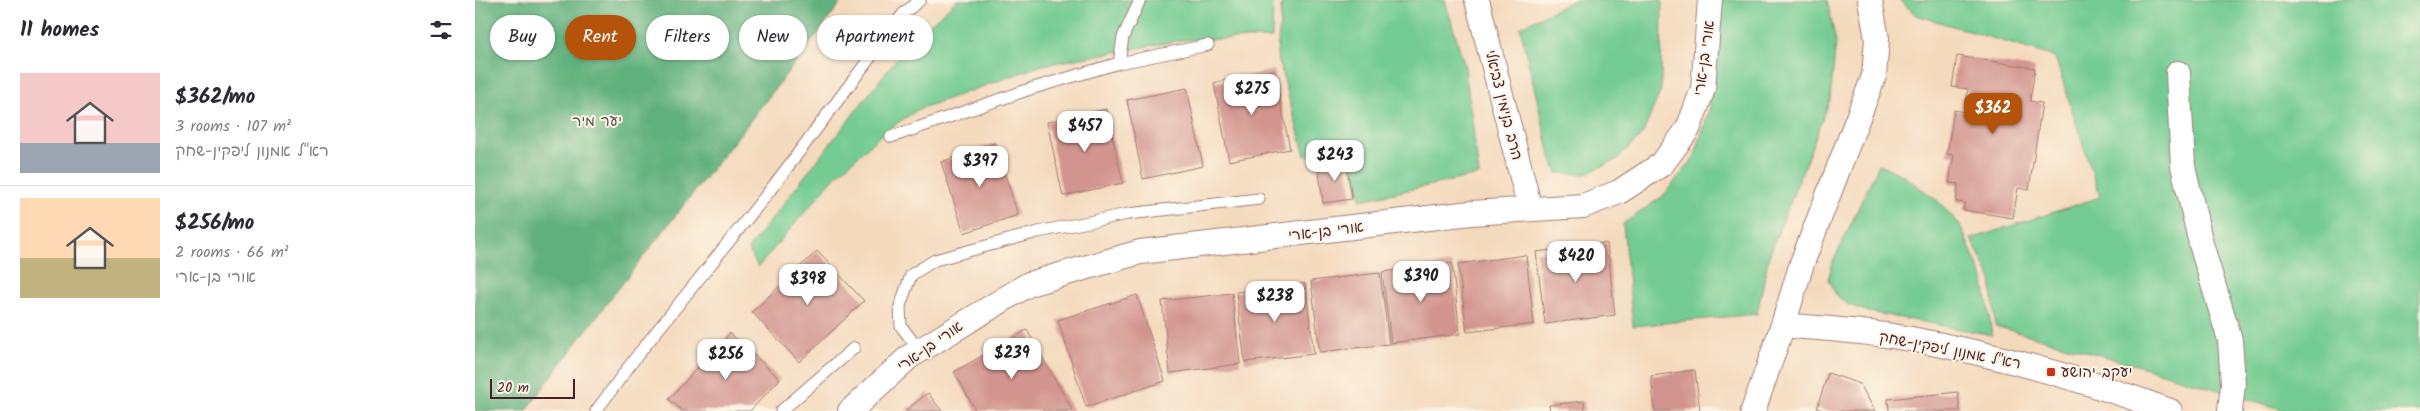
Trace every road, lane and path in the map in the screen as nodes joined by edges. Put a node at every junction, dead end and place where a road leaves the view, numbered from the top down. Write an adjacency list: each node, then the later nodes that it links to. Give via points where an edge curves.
1 (920, 0): 15 (lane, via 903,14)
2 (1140, 0): 7 (lane, via 1123,37)
3 (1477, 0): 11 (street, הרב בנימין צביאלי)
4 (1710, 0): 11 (street, אורי בן-ארי, via 1703,89 1688,129 1662,164 1619,192 1583,206)
5 (1870, 0): 12 (street, via 1877,39 1874,76 1805,254)
6 (1208, 45): 7 (lane)
7 (1119, 63): 9 (lane, via 1030,88)
8 (2178, 73): 20 (street, via 2183,166 2201,244 2230,340 2233,384)
9 (891, 136)
10 (1259, 200): 14 (lane, via 1128,214 1038,232 935,260 911,275 900,306 901,326)
11 (1530, 209): 14 (street, אורי בן-ארי, via 1471,212 1140,252 1029,284)
12 (1783, 325): 18 (street); 19 (street, רא"ל אמנון ליפקין-שחק, via 1909,338 1992,355)
13 (854, 348): 16 (lane)
14 (919, 350): 17 (street, אורי בן-ארי)
15 (597, 411)
16 (781, 411)
17 (850, 411)
18 (1753, 411)
19 (2170, 411)
20 (2230, 411)

